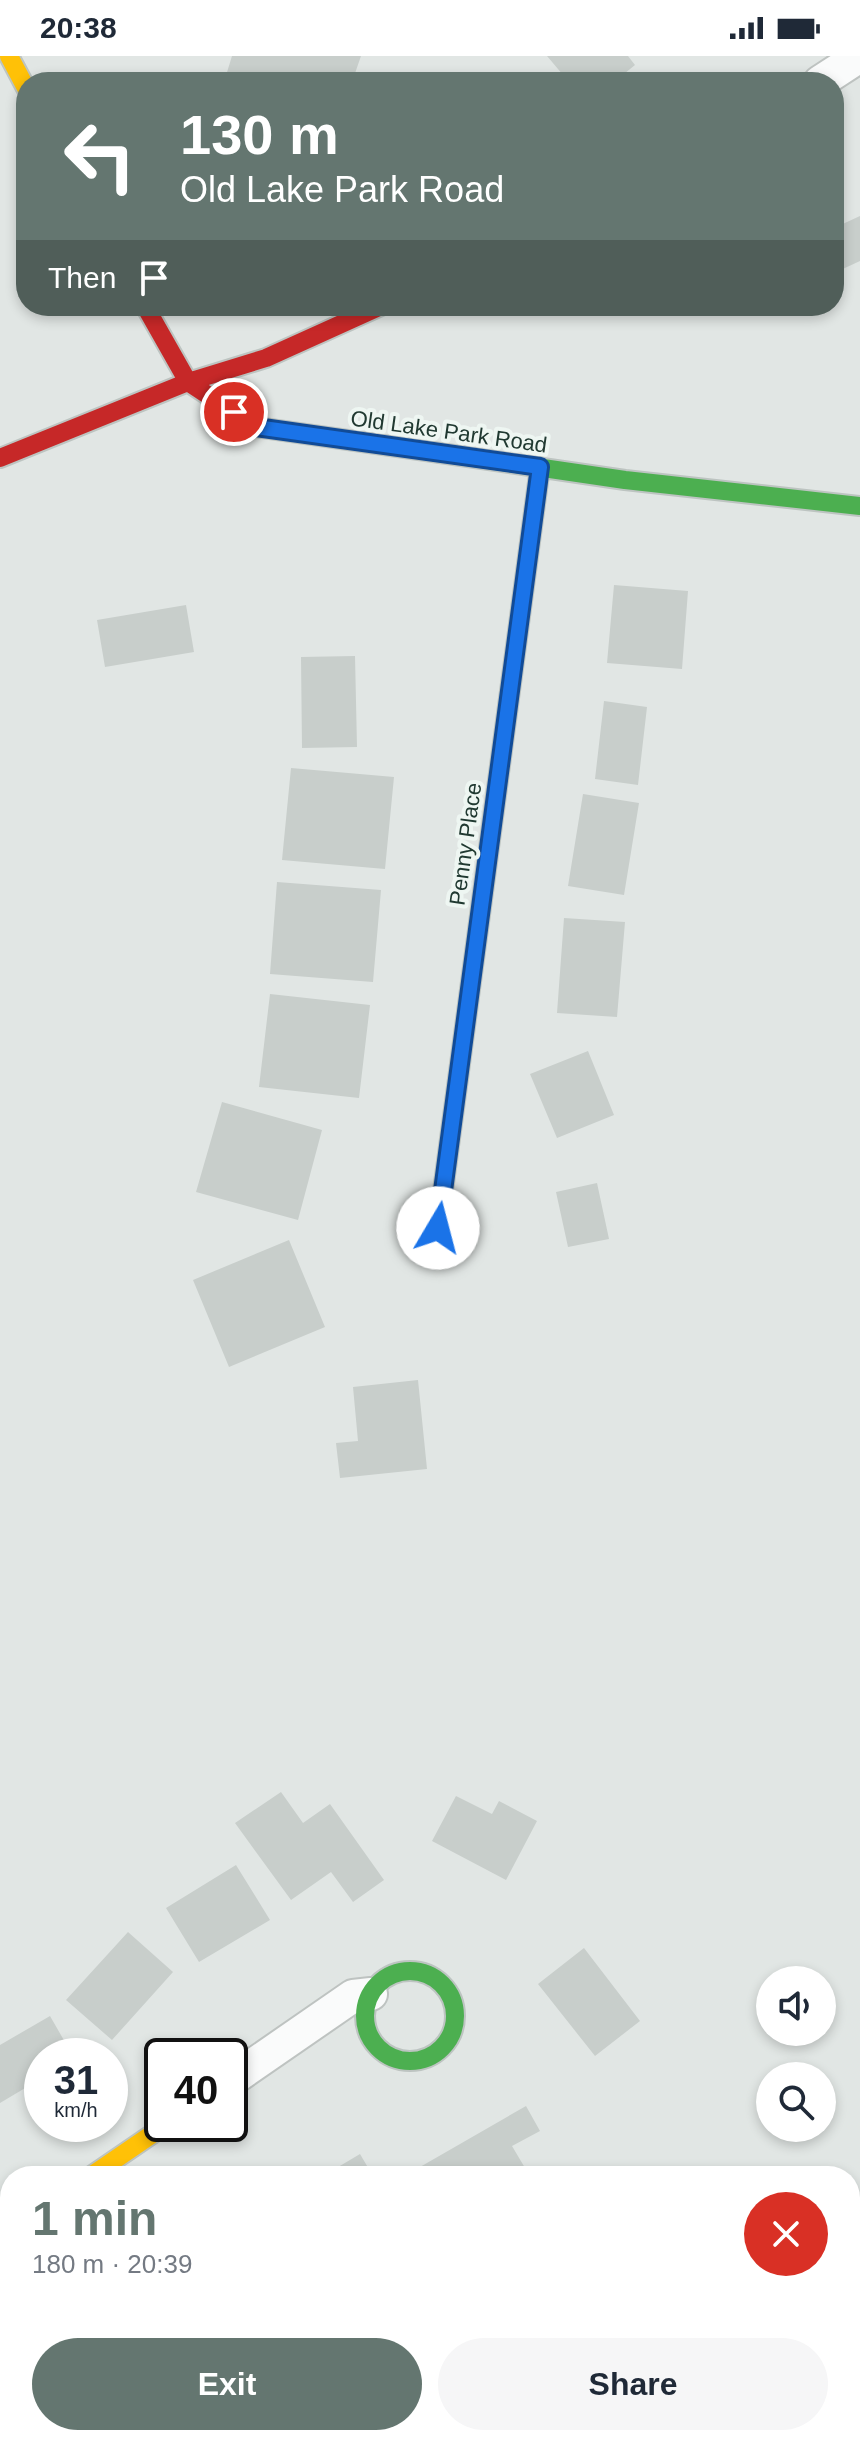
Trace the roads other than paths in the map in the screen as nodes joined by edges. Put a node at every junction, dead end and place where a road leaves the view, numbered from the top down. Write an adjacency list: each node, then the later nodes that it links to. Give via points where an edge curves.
1 (860, 56): 2 (street)
2 (835, 72)
3 (151, 316): 5 (street)
4 (359, 316): 5 (street, via 266,358)
5 (188, 382): 6 (street); 7 (street, Old Lake Park Road, via 256,427)
6 (0, 458)
7 (540, 467): 8 (street, Old Lake Park Road); 9 (street, Penny Place)
8 (860, 506)
9 (438, 1228)
10 (371, 1994): 10 (street, via 365,2023 370,2038 393,2058 422,2059 447,2041 455,2014 445,1986 434,1977 392,1974); 11 (street, via 353,1996)
11 (248, 2069)
12 (144, 2140): 13 (street)
13 (106, 2166)

